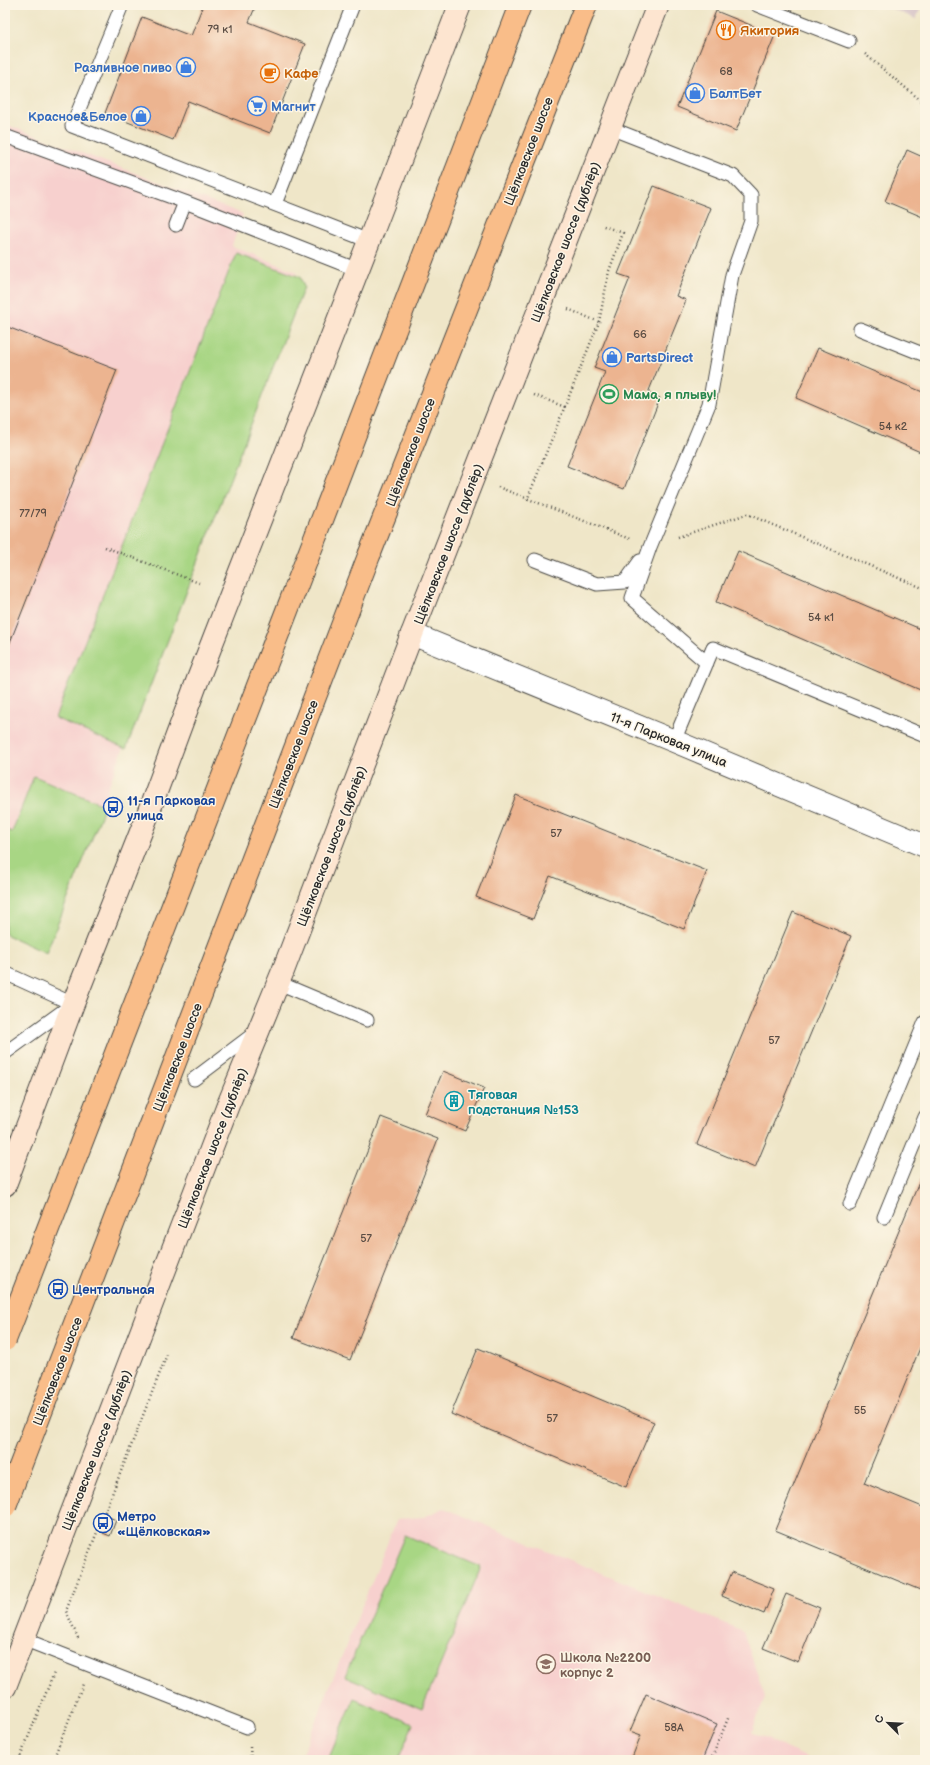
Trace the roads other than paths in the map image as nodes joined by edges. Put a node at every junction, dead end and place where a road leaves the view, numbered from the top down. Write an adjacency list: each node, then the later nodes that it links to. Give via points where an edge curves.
1 (122, 5): 12 (lane, via 72,126)
2 (353, 5): 12 (lane)
3 (460, 5): 14 (main road)
4 (520, 5): 37 (main road, bridge)
5 (586, 5): 38 (main road, Щёлковское шоссе, bridge, via 370,553)
6 (658, 5): 9 (main road, Щёлковское шоссе (дублёр))
7 (757, 5): 8 (lane)
8 (849, 41)
9 (610, 128): 18 (lane, via 733,176 751,195 751,221 732,275 709,404); 20 (main road, Щёлковское шоссе (дублёр))
10 (5, 136): 11 (lane)
11 (186, 202): 13 (lane); 15 (lane)
12 (275, 204): 14 (lane)
13 (176, 225)
14 (370, 241): 15 (main road)
15 (358, 270): 27 (main road)
16 (860, 328): 17 (lane)
17 (925, 355)
18 (650, 546): 19 (lane, via 626,582 597,584); 21 (lane, via 632,598)
19 (535, 560)
20 (412, 634): 23 (street, 11-я Парковая улица); 26 (main road, Щёлковское шоссе (дублёр))
21 (707, 663): 22 (lane, via 713,648); 23 (lane)
22 (925, 736)
23 (674, 741): 24 (street, 11-я Парковая улица)
24 (925, 846)
25 (5, 973): 27 (lane)
26 (279, 983): 28 (lane); 30 (main road, Щёлковское шоссе (дублёр))
27 (73, 1004): 31 (lane); 34 (main road)
28 (367, 1020)
29 (925, 1022): 35 (lane)
30 (260, 1030): 32 (lane); 39 (main road, Щёлковское шоссе (дублёр), via 228,1105)
31 (5, 1053)
32 (194, 1079)
33 (925, 1117): 36 (lane)
34 (5, 1185)
35 (850, 1204)
36 (884, 1217)
37 (5, 1340)
38 (5, 1506)
39 (24, 1639): 40 (main road, Щёлковское шоссе (дублёр)); 41 (lane)
40 (5, 1687)
41 (247, 1727)

